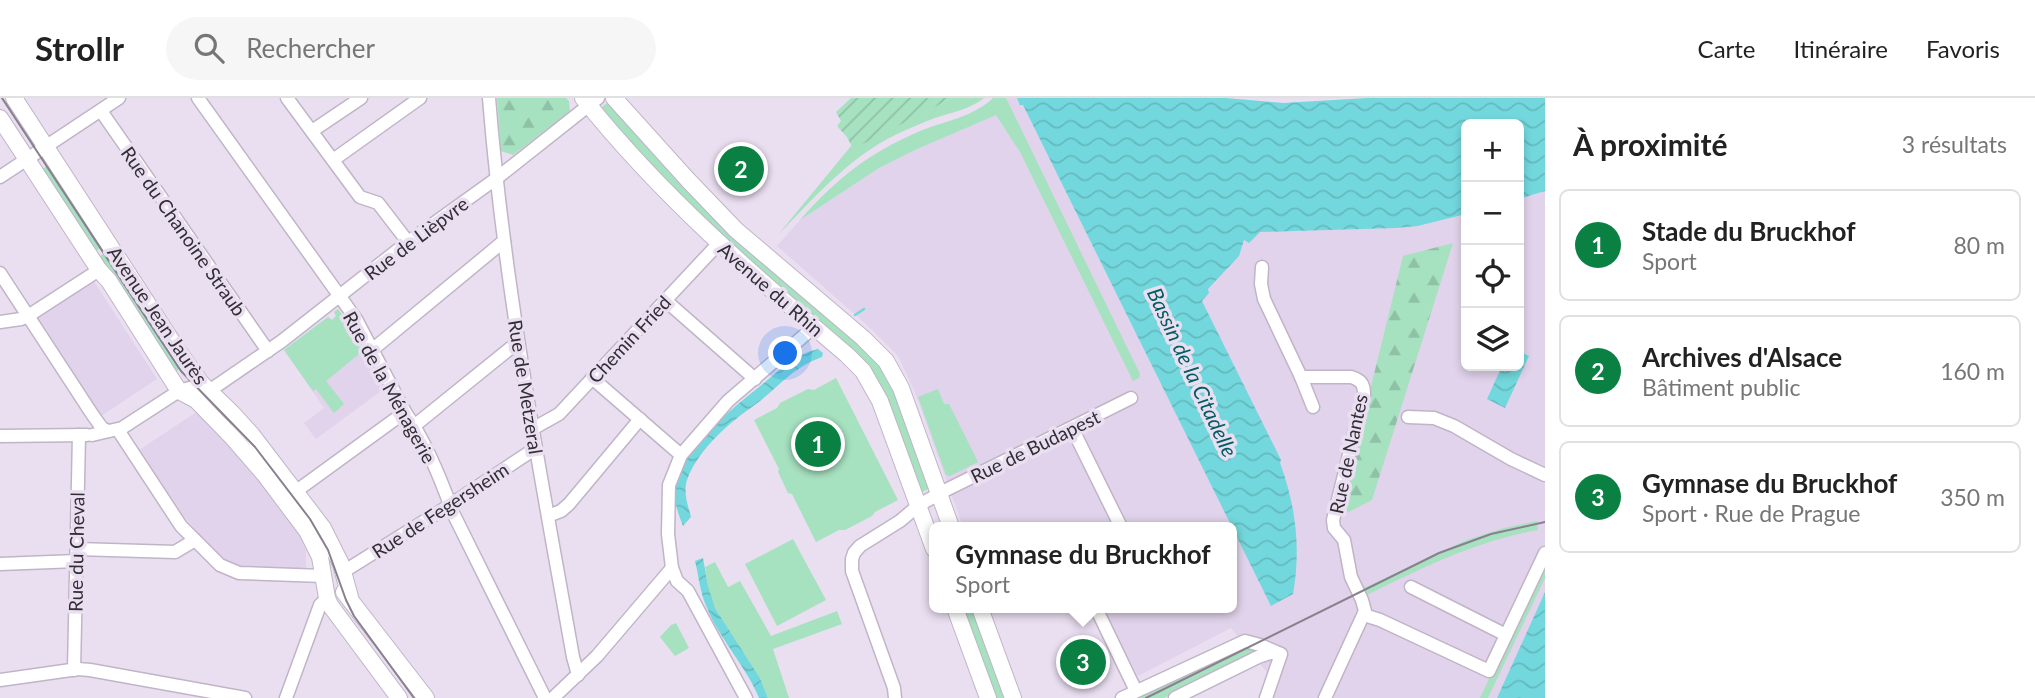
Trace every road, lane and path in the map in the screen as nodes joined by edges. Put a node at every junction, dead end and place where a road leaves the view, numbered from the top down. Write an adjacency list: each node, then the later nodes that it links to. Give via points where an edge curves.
1 (13, 98): 13 (main road, Avenue Jean Jaurès)
2 (119, 98): 10 (street)
3 (198, 98): 26 (street, Rue de la Ménagerie)
4 (287, 98): 12 (street)
5 (361, 98): 12 (street)
6 (420, 98): 17 (street)
7 (489, 98): 14 (street, Rue de Metzeral)
8 (614, 98): 54 (main road, Avenue du Rhin, via 736,230 879,352 901,388)
9 (590, 100): 15 (street, Rue de Lièpvre); 22 (main road, Avenue du Rhin, via 655,180)
10 (101, 111): 13 (street); 33 (street, Rue du Chanoine Straub)
11 (0, 118): 16 (main road, Avenue Jean Jaurès)
12 (312, 131): 17 (street)
13 (49, 145): 16 (street); 37 (main road, Avenue Jean Jaurès, via 179,352)
14 (493, 150): 15 (street, via 502,159); 19 (street, Rue de Metzeral)
15 (521, 159): 19 (street, Rue de Lièpvre)
16 (27, 160): 18 (street); 24 (main road, Avenue Jean Jaurès)
17 (333, 160): 21 (street, via 360,197 378,203)
18 (0, 177)
19 (497, 178): 20 (street, Rue de Metzeral); 21 (street, Rue de Lièpvre)
20 (504, 241): 31 (street, Rue de Metzeral); 32 (street)
21 (408, 242): 26 (street, Rue de Lièpvre)
22 (719, 243): 27 (street, Chemin Fried); 30 (main road, Avenue du Rhin)
23 (1262, 267): 34 (street, via 1264,299)
24 (99, 270): 28 (street); 37 (main road, Avenue Jean Jaurès)
25 (0, 273): 28 (street)
26 (339, 295): 32 (street, Rue de la Ménagerie); 33 (street, Rue de Lièpvre)
27 (665, 300): 35 (street, Chemin Fried); 36 (street)
28 (28, 316): 29 (street); 41 (street)
29 (0, 322)
30 (814, 327): 36 (street); 56 (main road, Avenue du Rhin, via 872,384)
31 (518, 342): 44 (street); 45 (street, Rue de Metzeral)
32 (372, 350): 40 (street, Rue de la Ménagerie)
33 (268, 351): 37 (street, Rue de Lièpvre)
34 (1301, 377): 39 (street); 73 (street, Rue de Nantes, via 1351,377 1364,387 1333,520)
35 (592, 379): 43 (street); 45 (street, Chemin Fried, via 559,414)
36 (755, 379): 51 (street, via 728,401)
37 (193, 394): 47 (street, Rue de Lièpvre); 53 (main road, Avenue Jean Jaurès, via 243,425); 67 (main road, Avenue Jean Jaurès, via 301,522 319,555)
38 (1131, 398): 46 (street, Rue de Budapest)
39 (1313, 407)
40 (405, 412): 44 (street, Rue de la Ménagerie); 53 (street)
41 (92, 414): 47 (street, via 102,428); 48 (street, Rue du Cheval)
42 (1408, 417): 52 (street, via 1434,418 1454,426)
43 (640, 419): 51 (street); 57 (street, via 569,504)
44 (414, 426): 55 (street, Rue de la Ménagerie)
45 (534, 428): 50 (street, Rue de Metzeral)
46 (1072, 428): 54 (street, Rue de Budapest); 59 (street)
47 (117, 432): 48 (street, via 112,438); 61 (street)
48 (86, 435): 49 (street); 63 (street, Rue du Cheval)
49 (0, 436)
50 (536, 448): 55 (street, Rue de Fegersheim); 57 (street, Rue de Metzeral)
51 (681, 455): 65 (street, via 669,485)
52 (1545, 475)
53 (295, 492): 66 (main road, Avenue Jean Jaurès, via 327,535)
54 (940, 494): 56 (street); 58 (main road, Avenue du Rhin)
55 (450, 505): 66 (street, Rue de Fegersheim); 86 (street, Rue de la Ménagerie)
56 (919, 505): 60 (main road, Avenue du Rhin); 89 (street, via 860,546 852,559 852,571)
57 (548, 516): 77 (street, Rue de Metzeral)
58 (949, 522)
59 (1119, 522)
60 (929, 534)
61 (195, 540): 63 (street, via 175,552); 67 (street, via 232,572)
62 (1545, 553): 74 (street)
63 (77, 555): 64 (street); 76 (street, Rue du Cheval)
64 (0, 564)
65 (672, 568): 77 (street); 88 (street)
66 (344, 572): 69 (main road, Avenue Jean Jaurès)
67 (323, 576): 69 (main road, Avenue Jean Jaurès)
68 (1411, 587): 74 (street)
69 (338, 595): 83 (street, via 320,605); 84 (main road, Avenue Jean Jaurès, via 334,611); 85 (main road, Avenue Jean Jaurès)
70 (957, 613): 81 (main road)
71 (982, 613): 90 (main road)
72 (1098, 613): 80 (street)
73 (1364, 615): 74 (street, via 1489,671); 94 (street)
74 (1506, 635)
75 (1279, 654): 80 (street, via 1239,642); 92 (street, via 1258,657); 93 (street)
76 (74, 670): 78 (street); 79 (street)
77 (578, 675): 87 (street)
78 (0, 680)
79 (172, 691): 82 (street)
80 (1136, 691): 91 (street)
81 (988, 695)
82 (245, 698)
83 (286, 698)
84 (399, 698)
85 (426, 698)
86 (545, 698)
87 (553, 698)
88 (746, 698)
89 (895, 698)
90 (1013, 698)
91 (1122, 698)
92 (1175, 698)
93 (1266, 698)
94 (1325, 698)

